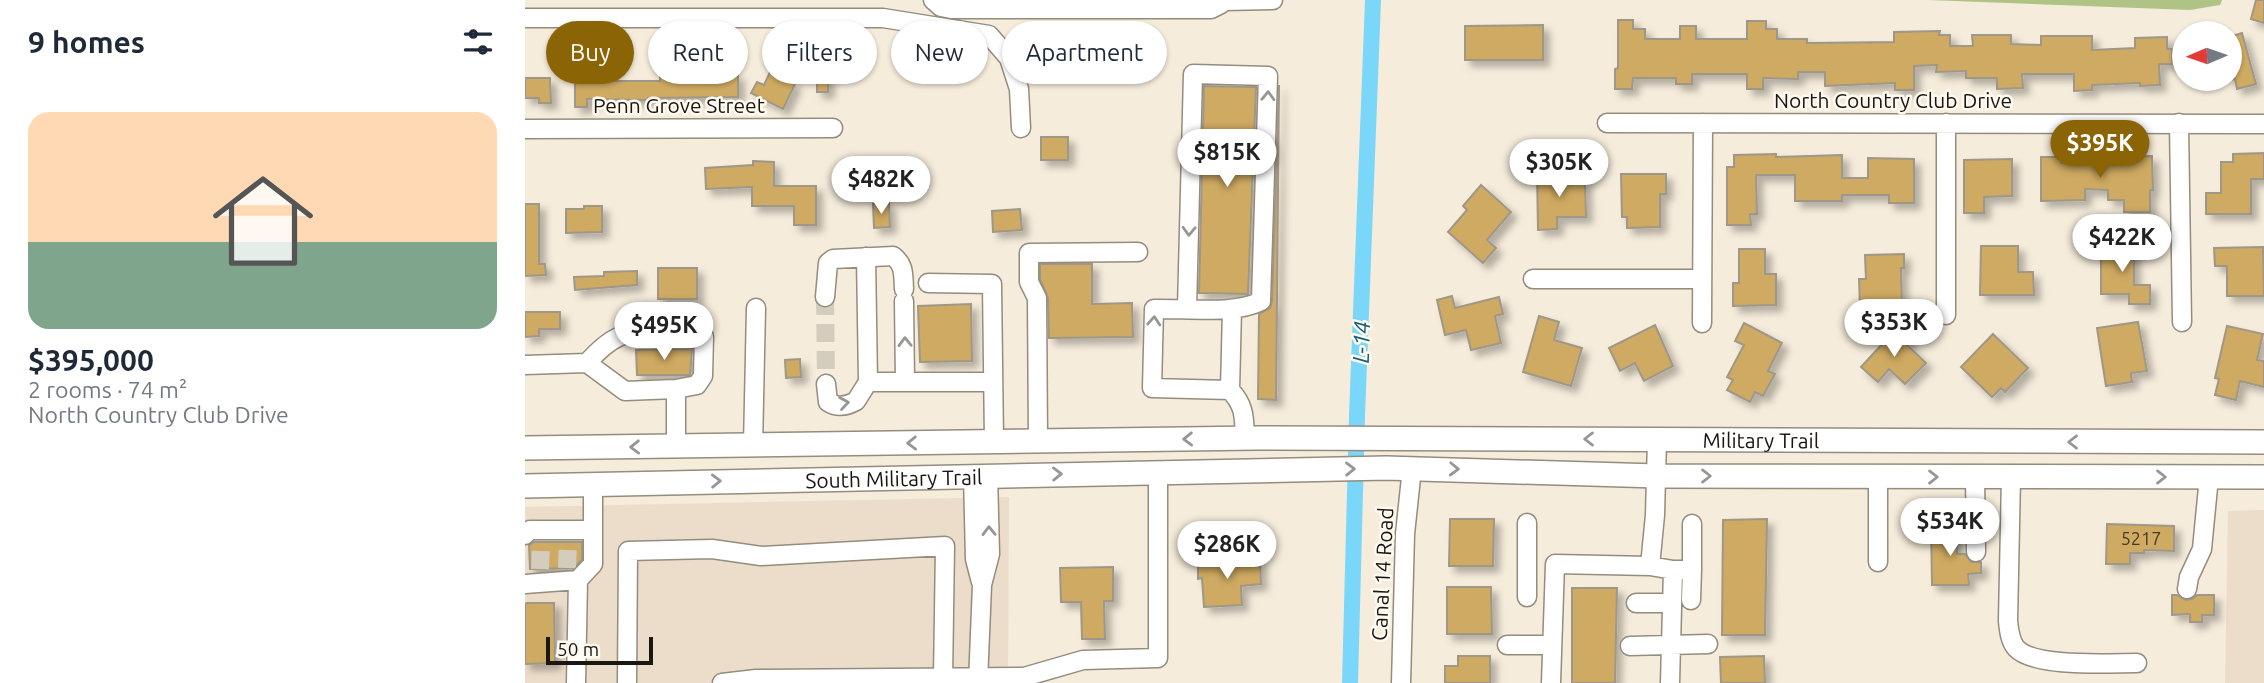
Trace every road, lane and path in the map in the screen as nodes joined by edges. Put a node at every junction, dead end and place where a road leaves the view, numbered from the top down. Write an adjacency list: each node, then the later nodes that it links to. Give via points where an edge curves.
1 (933, 0): 5 (street, via 941,7)
2 (1224, 0): 3 (street); 4 (street, via 1211,9)
3 (1273, 0)
4 (1105, 4): 5 (street)
5 (973, 5)
6 (525, 18): 13 (street, via 883,18 989,35 1009,58 1019,89)
7 (1607, 123): 8 (street, North Country Club Drive)
8 (1703, 123): 9 (street, North Country Club Drive); 18 (street)
9 (1946, 123): 10 (street, North Country Club Drive); 24 (street)
10 (2179, 123): 11 (street, North Country Club Drive); 25 (street)
11 (2264, 124)
12 (833, 128): 14 (street, Penn Grove Street)
13 (1021, 128)
14 (525, 129)
15 (1138, 252): 37 (street, via 1029,253 1029,282 1037,298)
16 (866, 257): 20 (street, via 830,260); 29 (street); 30 (street, one-way to 16, via 903,268 893,256)
17 (1533, 279): 18 (street)
18 (1702, 279): 26 (street)
19 (928, 283): 31 (street, via 992,284)
20 (825, 297)
21 (756, 308): 41 (street)
22 (1187, 308): 23 (street); 23 (street, one-way to 22, via 1261,301 1268,76 1193,74); 34 (street, one-way to 22, via 1152,388 1154,309)
23 (1232, 309): 34 (street)
24 (1946, 315)
25 (2182, 321)
26 (1702, 323)
27 (587, 363): 28 (street); 33 (street, via 625,391); 33 (street, via 604,344 624,333 685,328 704,337 703,376 697,385)
28 (525, 365)
29 (868, 382): 30 (street); 32 (street, one-way to 29, via 828,402 841,406 856,401)
30 (905, 382): 31 (street)
31 (993, 382): 38 (street)
32 (826, 384)
33 (676, 389): 42 (street)
34 (1230, 390): 35 (street, via 1240,401)
35 (1251, 438): 36 (main road, Military Trail, one-way to 35); 37 (main road, South Military Trail, one-way to 37)
36 (1657, 439): 39 (main road, Military Trail, one-way to 36); 48 (street)
37 (1031, 441): 38 (main road, South Military Trail); 47 (main road)
38 (994, 442): 40 (main road, South Military Trail)
39 (2264, 442)
40 (958, 443): 41 (main road, South Military Trail, one-way to 41); 54 (main road, via 953,454 939,463 843,464)
41 (753, 446): 42 (main road, South Military Trail)
42 (676, 447): 43 (main road, South Military Trail, one-way to 43)
43 (525, 448)
44 (1412, 468): 45 (main road, Military Trail, one-way to 44); 48 (main road, Military Trail, one-way to 48); 86 (street, Canal 14 Road, via 1405,534)
45 (1262, 470): 46 (main road, South Military Trail)
46 (1158, 472): 47 (main road, South Military Trail, one-way to 46); 82 (street, via 1158,658 1083,660 1024,677)
47 (981, 475): 54 (main road, South Military Trail); 82 (street, via 990,554 982,585)
48 (1657, 476): 49 (main road, Military Trail, one-way to 49); 65 (street)
49 (1878, 477): 50 (main road, Military Trail, one-way to 50); 62 (street)
50 (1975, 477): 51 (main road, Military Trail); 61 (street)
51 (2011, 477): 52 (main road, Military Trail, one-way to 52); 80 (street, via 2008,621 2015,647 2042,660)
52 (2209, 477): 53 (main road, Military Trail); 70 (street, via 2203,542)
53 (2264, 477)
54 (769, 480): 55 (main road, South Military Trail, one-way to 54)
55 (593, 484): 56 (main road, South Military Trail); 59 (street)
56 (525, 486)
57 (1527, 523): 63 (street)
58 (1692, 524): 67 (street)
59 (593, 530): 60 (street); 68 (street, via 593,564)
60 (535, 536)
61 (1976, 552)
62 (1878, 562)
63 (1527, 564): 64 (street); 71 (street)
64 (1555, 564): 65 (street); 77 (street)
65 (1650, 566): 66 (street)
66 (1673, 570): 67 (street); 74 (street)
67 (1692, 570): 72 (street)
68 (571, 577): 69 (street); 83 (street)
69 (535, 578)
70 (2187, 589)
71 (1527, 597)
72 (1692, 600)
73 (1636, 603): 74 (street)
74 (1672, 603): 78 (street)
75 (1708, 644): 78 (street)
76 (1507, 645): 77 (street)
77 (1552, 645): 87 (street)
78 (1671, 645): 79 (street); 88 (street)
79 (1630, 646)
80 (2137, 663)
81 (943, 678): 82 (street); 84 (street, via 945,546 761,556 712,549 628,551); 85 (street)
82 (978, 681)
83 (576, 683)
84 (627, 683)
85 (722, 683)
86 (1401, 683)
87 (1551, 683)
88 (1670, 683)

